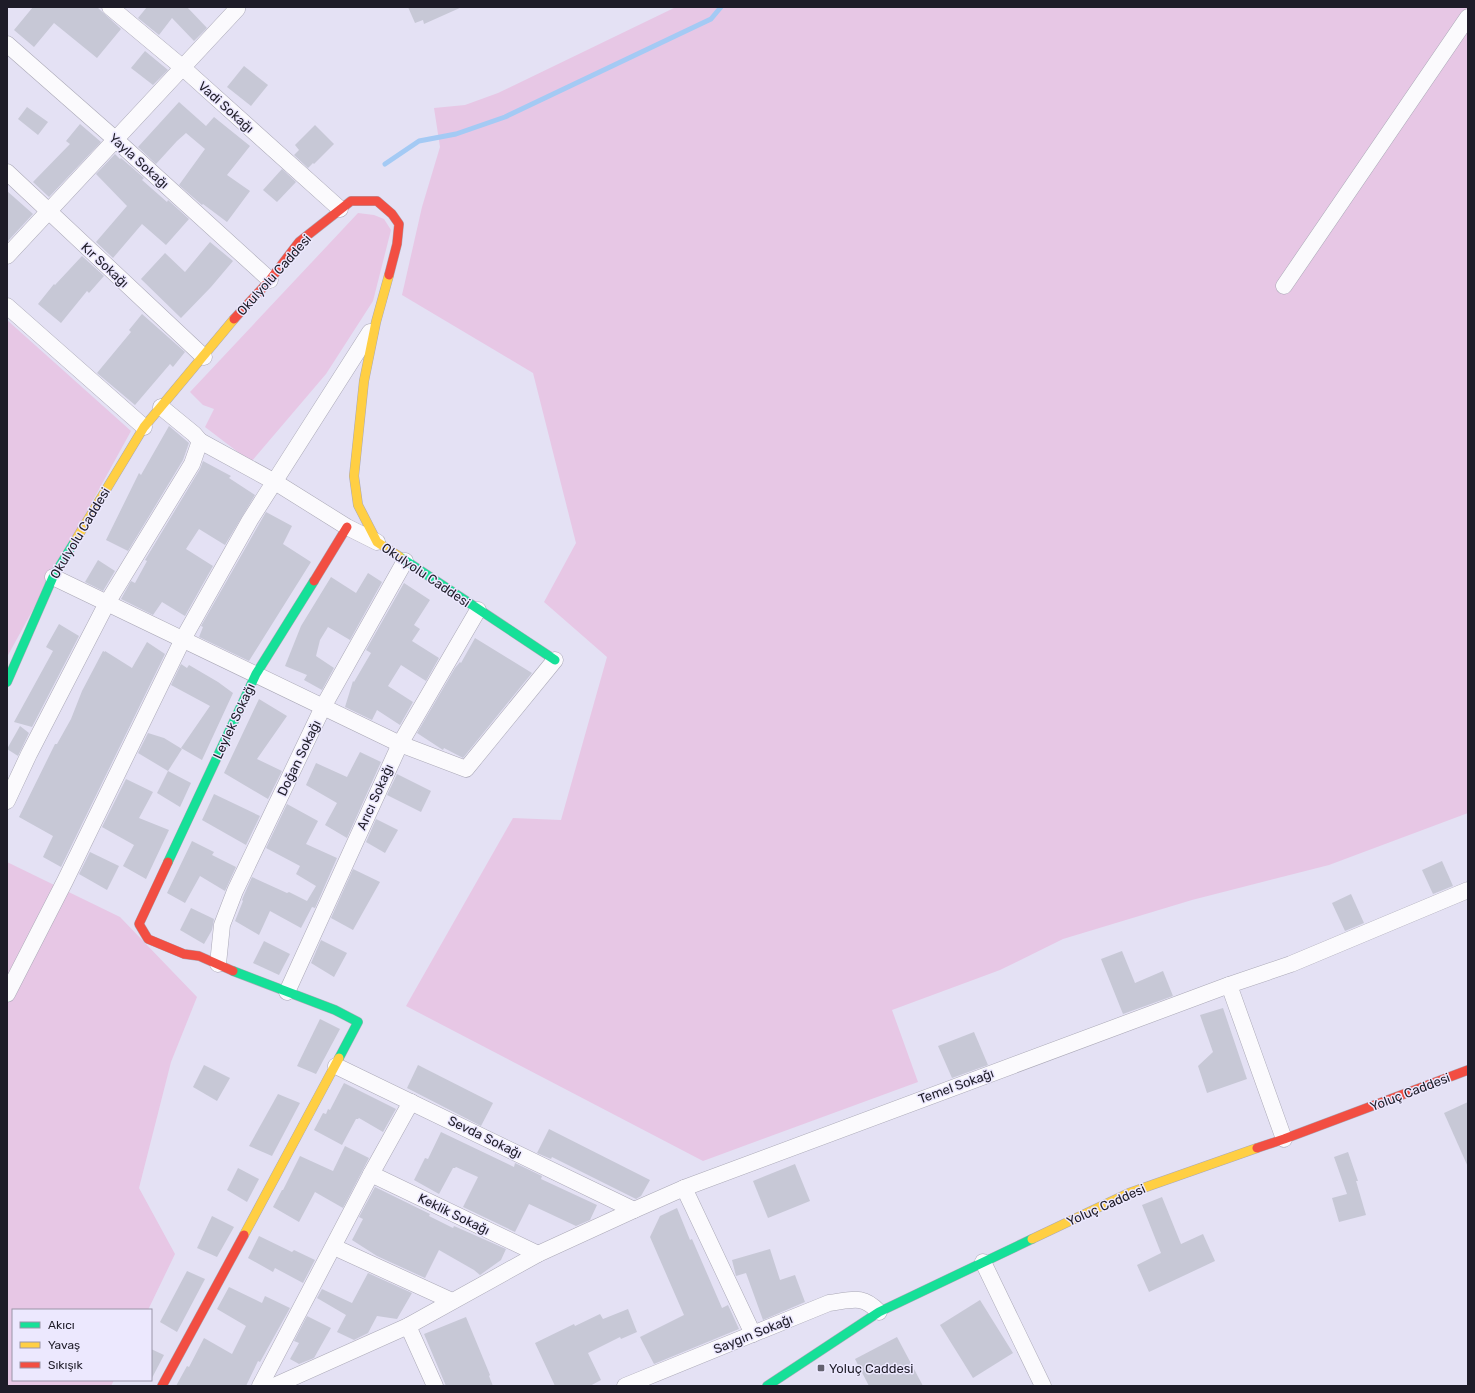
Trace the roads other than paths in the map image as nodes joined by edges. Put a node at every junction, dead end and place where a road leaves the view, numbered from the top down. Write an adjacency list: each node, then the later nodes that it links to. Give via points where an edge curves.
1 (110, 7): 5 (street, Vadi Sokağı)
2 (236, 7): 5 (street)
3 (1468, 17): 12 (street)
4 (7, 44): 6 (street, Yayla Sokağı)
5 (182, 67): 6 (street); 8 (street, Vadi Sokağı)
6 (115, 140): 9 (street); 11 (street, Yayla Sokağı)
7 (7, 172): 9 (street, Kır Sokağı)
8 (340, 209): 11 (street, Okulyolu Caddesi, via 299,242); 14 (street, Okulyolu Caddesi, via 351,201 377,201 392,214 398,224 397,244)
9 (48, 211): 10 (street); 15 (street, Kır Sokağı)
10 (7, 256)
11 (270, 280): 15 (street, Okulyolu Caddesi)
12 (1284, 286)
13 (7, 306): 17 (street)
14 (376, 322): 19 (street); 21 (street, Okulyolu Caddesi, via 364,381 354,476 358,505)
15 (204, 357): 16 (street, Okulyolu Caddesi)
16 (161, 407): 17 (street, Okulyolu Caddesi); 18 (street)
17 (144, 427): 23 (street, Okulyolu Caddesi)
18 (200, 441): 19 (street); 24 (street, via 192,464)
19 (275, 482): 20 (street); 26 (street, via 250,520)
20 (347, 527): 21 (street); 28 (street, Leylek Sokağı)
21 (376, 542): 22 (street, Okulyolu Caddesi)
22 (405, 561): 25 (street, Okulyolu Caddesi); 30 (street, Doğan Sokağı)
23 (52, 577): 24 (street); 29 (street, Okulyolu Caddesi)
24 (107, 603): 26 (street); 32 (street)
25 (478, 610): 27 (street, Okulyolu Caddesi); 31 (street, Arıcı Sokağı)
26 (183, 640): 28 (street); 37 (street)
27 (555, 660): 31 (street, via 466,769)
28 (256, 674): 30 (street); 34 (street, Leylek Sokağı, via 139,924 148,939 184,954 199,956)
29 (7, 682)
30 (324, 707): 31 (street); 34 (street, Doğan Sokağı, via 235,891 222,925)
31 (400, 744): 36 (street, Arıcı Sokağı)
32 (7, 801)
33 (1468, 890): 35 (street, Temel Sokağı, via 1298,961)
34 (218, 964): 36 (street)
35 (1229, 985): 41 (street); 43 (street, Temel Sokağı)
36 (287, 992): 38 (street, via 335,1010 358,1022)
37 (7, 994)
38 (336, 1066): 40 (street, Sevda Sokağı); 52 (street)
39 (1468, 1070): 41 (street, Yoluç Caddesi)
40 (411, 1102): 42 (street); 44 (street, Sevda Sokağı)
41 (1284, 1139): 47 (street, Yoluç Caddesi, via 1129,1193)
42 (371, 1174): 45 (street); 46 (street, Keklik Sokağı)
43 (684, 1188): 44 (street, Temel Sokağı); 51 (street)
44 (634, 1210): 46 (street, Temel Sokağı)
45 (334, 1247): 48 (street); 53 (street)
46 (538, 1254): 48 (street, Temel Sokağı)
47 (983, 1262): 49 (street, Yoluç Caddesi); 58 (street)
48 (452, 1301): 50 (street, Temel Sokağı)
49 (879, 1312): 51 (street, Saygın Sokağı, via 872,1304 860,1299 829,1303); 57 (street, Yoluç Caddesi)
50 (408, 1326): 54 (street, Temel Sokağı); 55 (street)
51 (753, 1334): 56 (street, Saygın Sokağı)
52 (162, 1386)
53 (260, 1386)
54 (274, 1386)
55 (435, 1386)
56 (625, 1386)
57 (767, 1386)
58 (1043, 1386)

